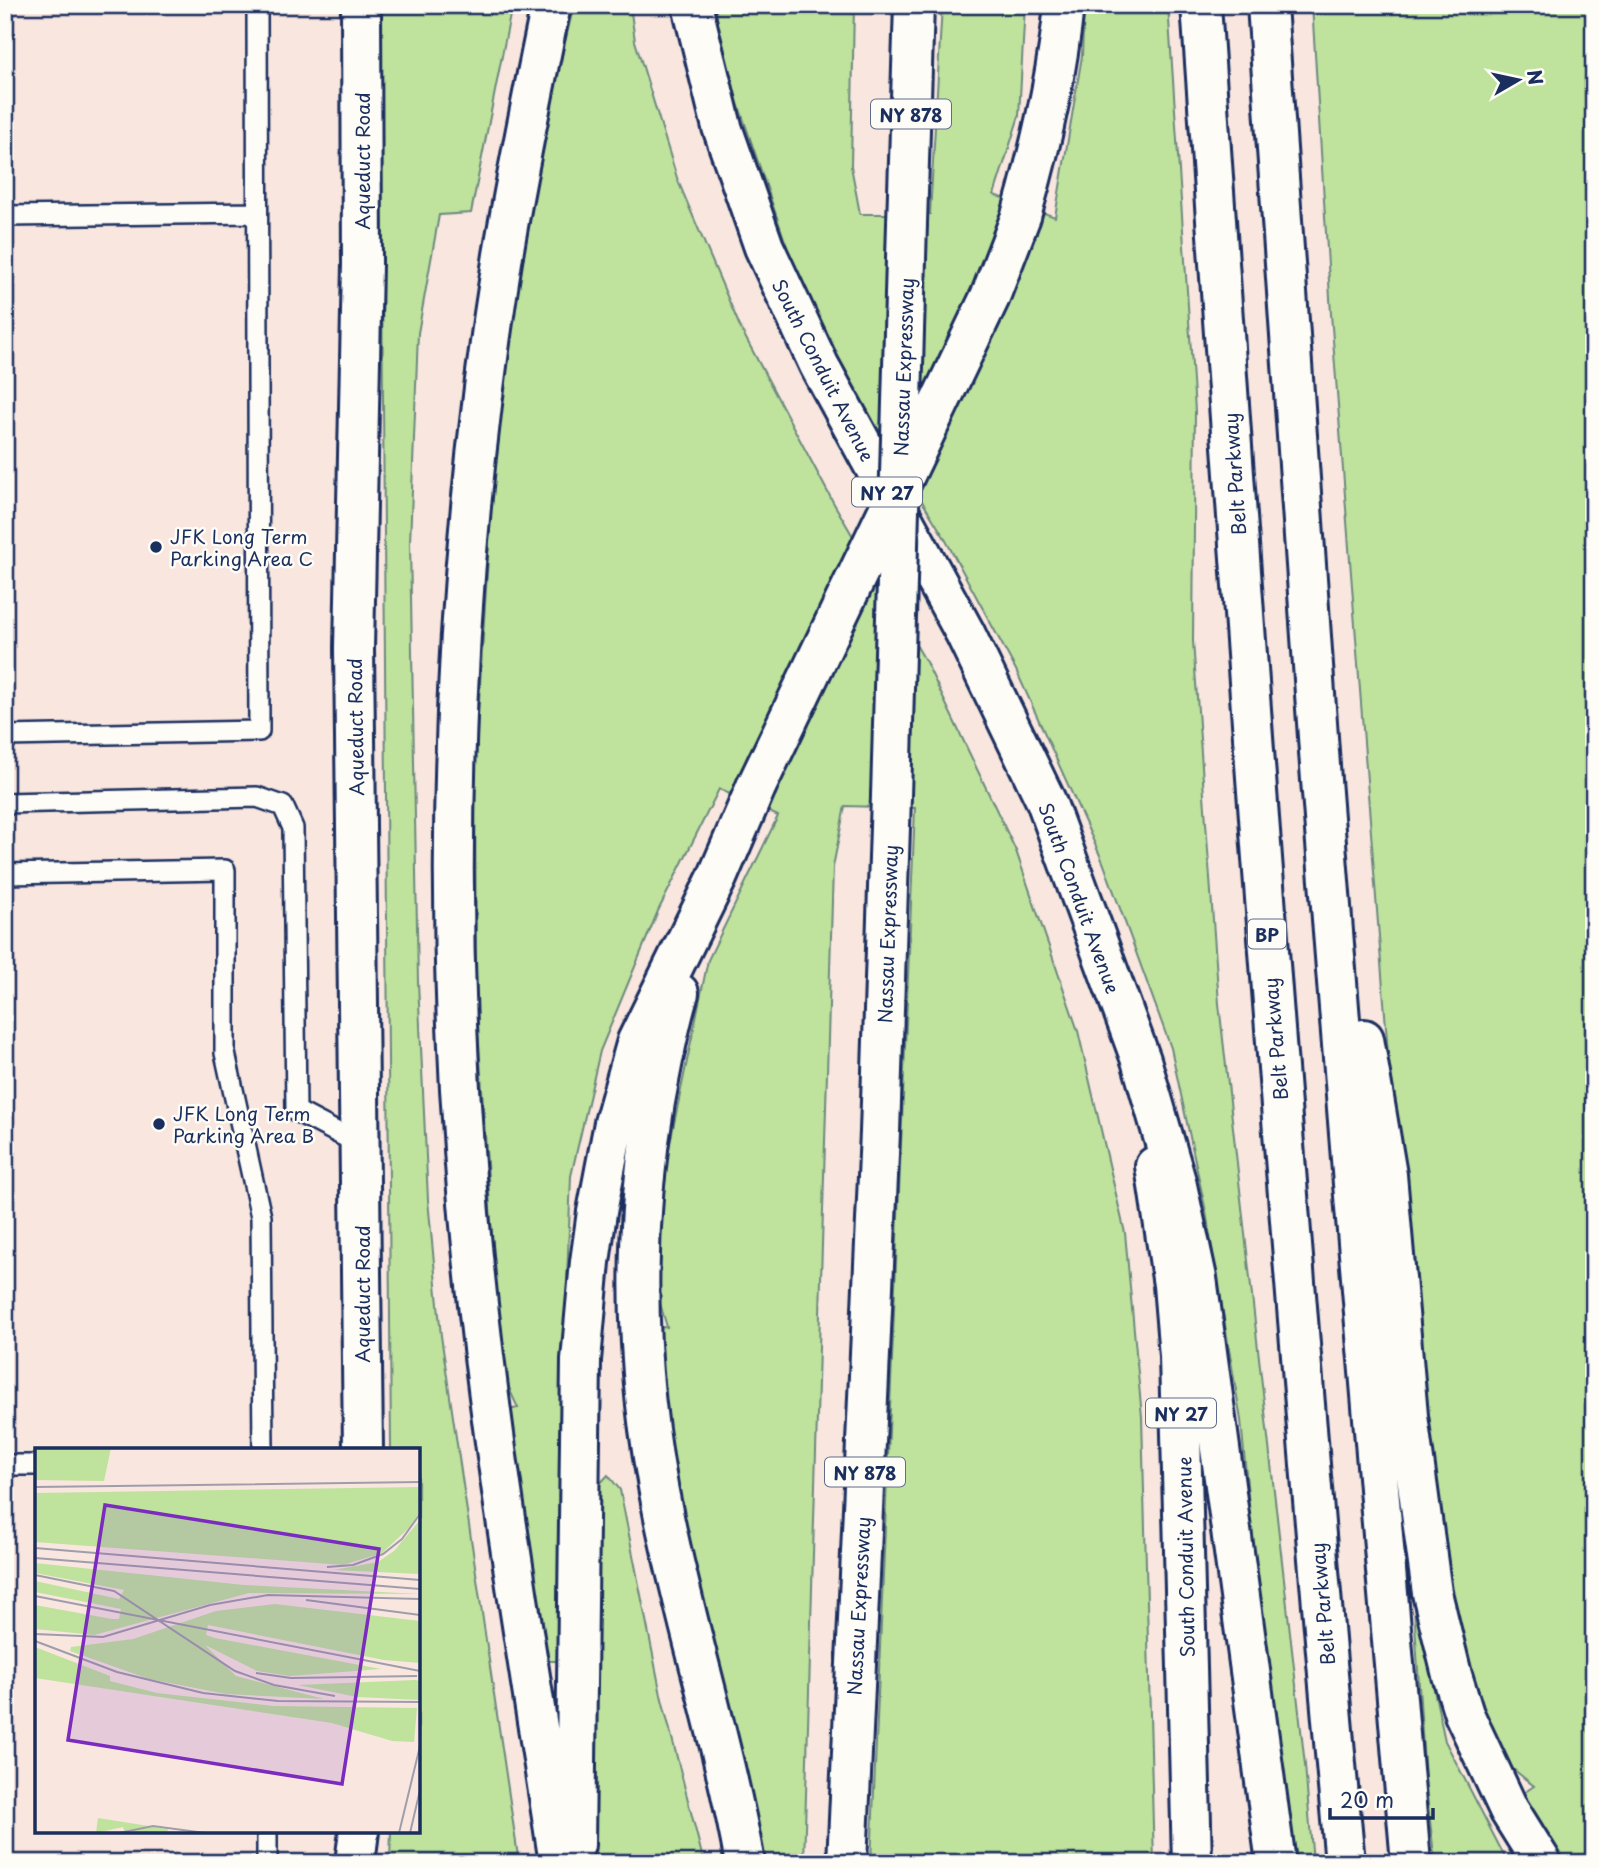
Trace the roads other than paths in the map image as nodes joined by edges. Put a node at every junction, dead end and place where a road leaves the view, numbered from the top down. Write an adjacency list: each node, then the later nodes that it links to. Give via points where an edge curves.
1 (257, 5): 9 (lane)
2 (361, 5): 17 (main road, Aqueduct Road, via 362,250 354,609)
3 (551, 5): 26 (main road, via 503,256 484,394 465,596 454,850 461,1099 476,1290)
4 (692, 5): 16 (main road, South Conduit Avenue / NY 27, via 722,127 764,247 853,430 1002,706 1046,801)
5 (914, 5): 29 (main road, Nassau Expressway / NY 878, bridge, via 880,1132)
6 (1064, 5): 15 (main road, bridge, via 1040,151 989,297)
7 (1201, 5): 32 (main road, Belt Parkway / BP, via 1257,816)
8 (1268, 5): 12 (main road)
9 (257, 213): 10 (lane); 11 (lane, via 259,731)
10 (5, 216)
11 (5, 736)
12 (1321, 780): 33 (main road); 34 (main road, via 1387,1175 1408,1416 1432,1593 1464,1714 1504,1800)
13 (5, 803): 17 (lane, via 257,797 283,806 293,828 296,1111)
14 (5, 874): 18 (lane, via 225,870 225,1054 261,1217)
15 (717, 878): 27 (main road, via 637,1041 614,1123 591,1250 581,1371); 28 (main road, via 663,1055 645,1167 639,1307 646,1415 664,1516)
16 (1108, 970): 30 (main road, South Conduit Avenue / NY 27, via 1150,1141 1180,1356); 31 (main road, via 1141,1060 1197,1278)
17 (361, 1145): 19 (main road, Aqueduct Road)
18 (263, 1448)
19 (363, 1448)
20 (5, 1465): 21 (lane)
21 (35, 1465)
22 (267, 1833): 24 (lane)
23 (359, 1833): 25 (main road)
24 (267, 1863)
25 (355, 1863)
26 (559, 1863)
27 (575, 1863)
28 (745, 1863)
29 (847, 1863)
30 (1192, 1863)
31 (1276, 1863)
32 (1345, 1863)
33 (1411, 1863)
34 (1542, 1863)

